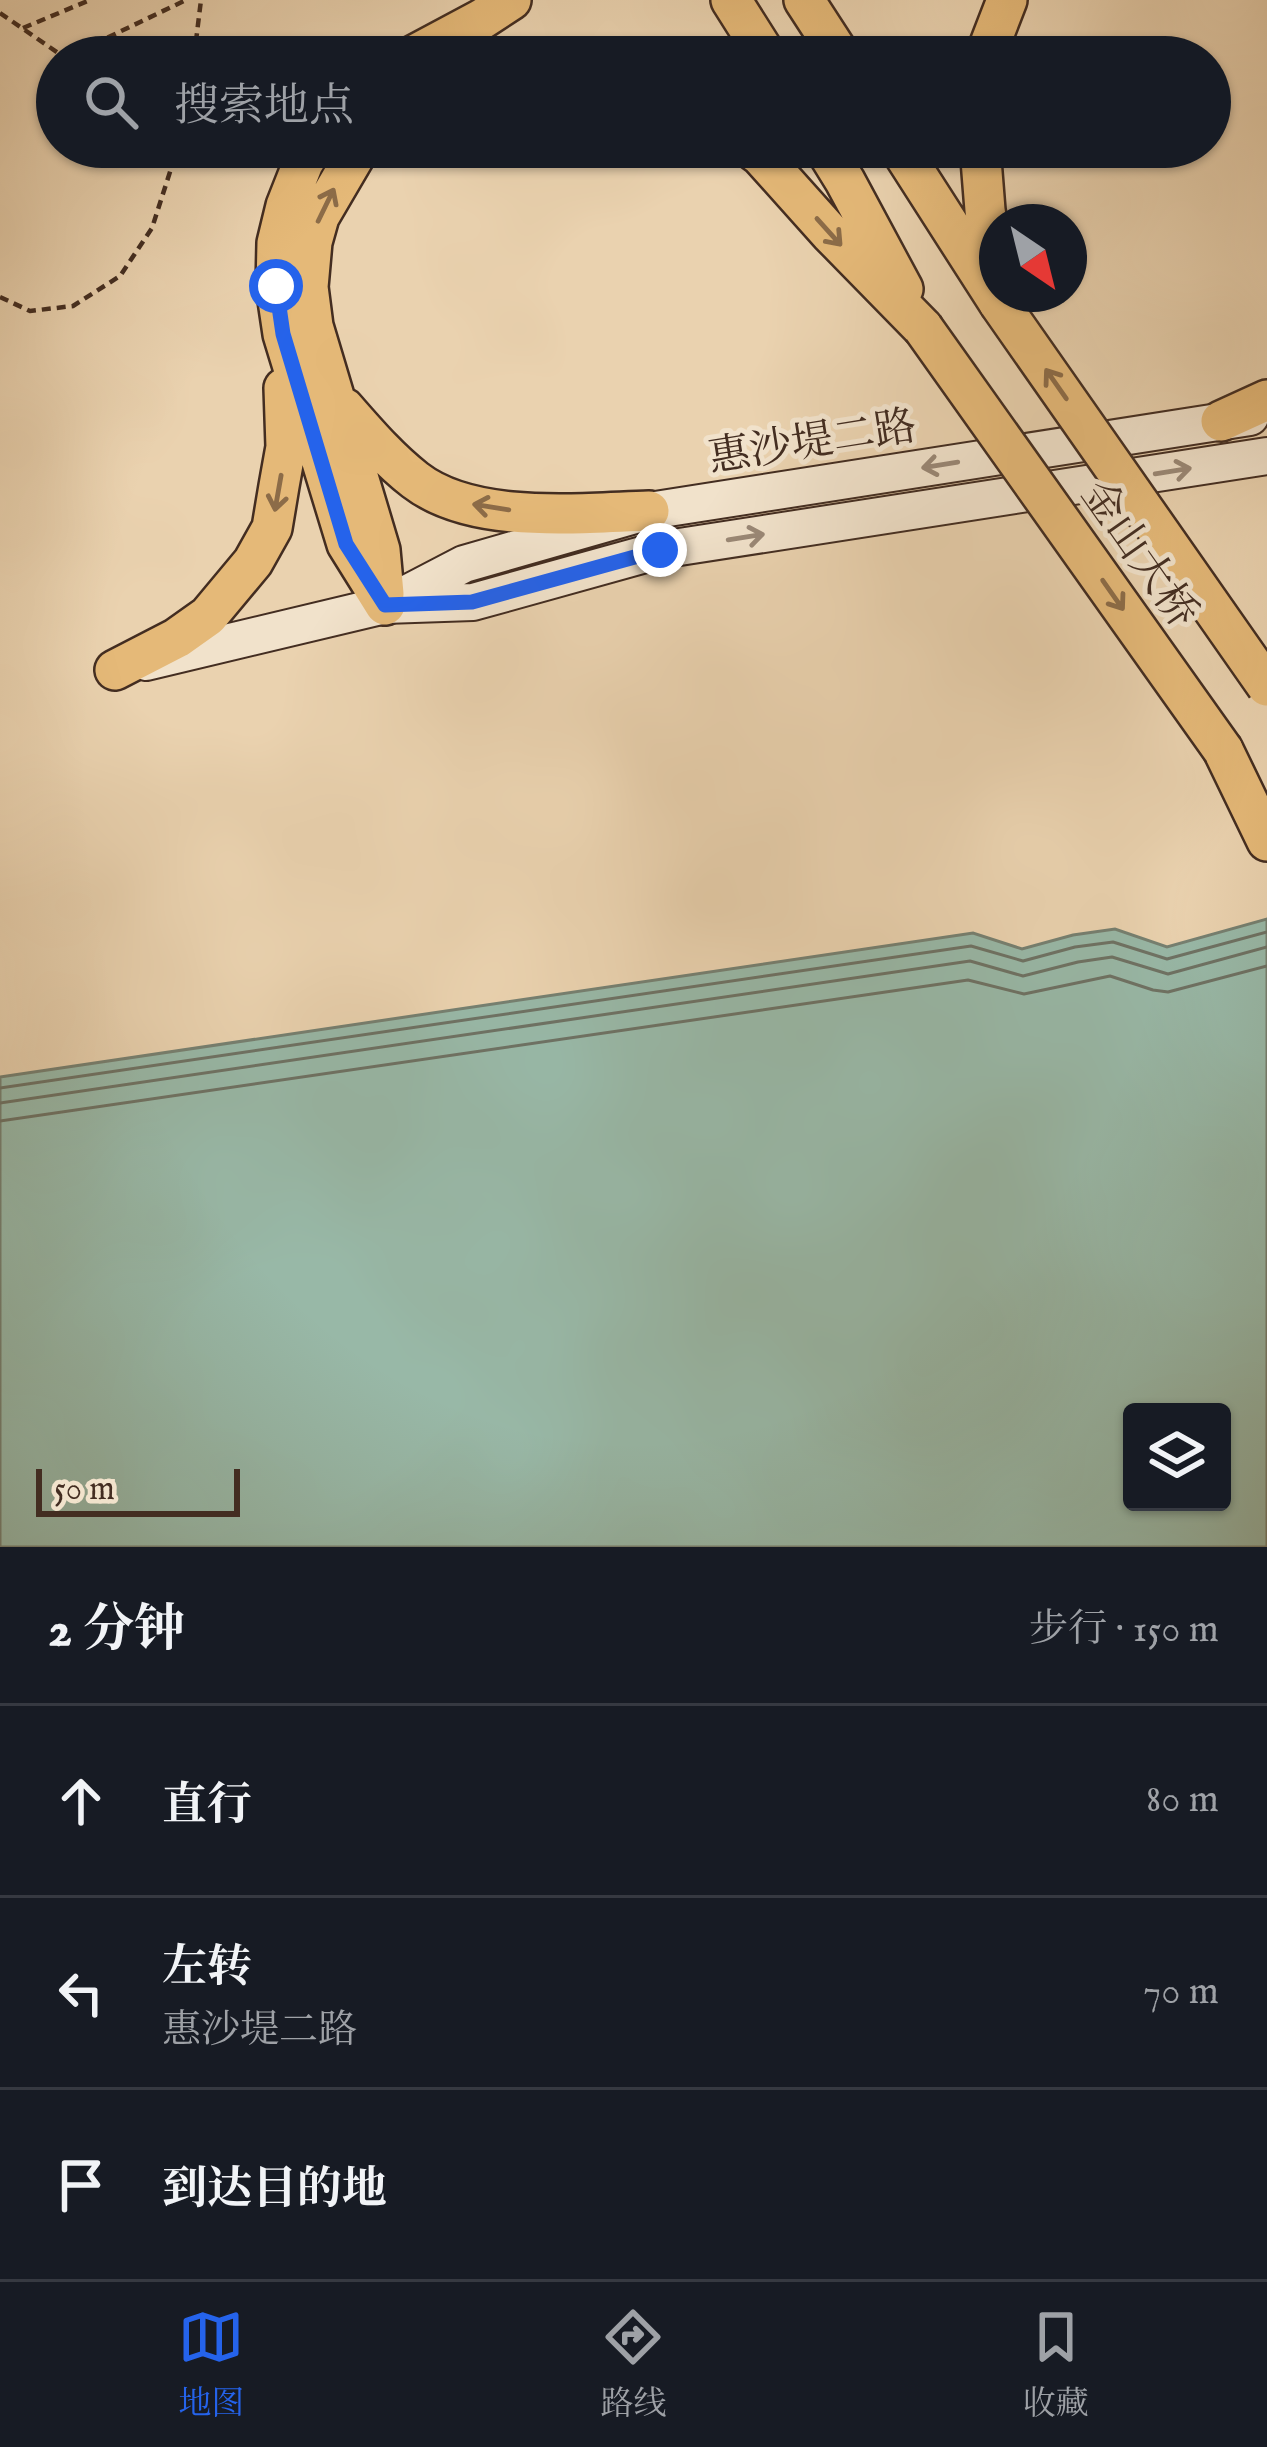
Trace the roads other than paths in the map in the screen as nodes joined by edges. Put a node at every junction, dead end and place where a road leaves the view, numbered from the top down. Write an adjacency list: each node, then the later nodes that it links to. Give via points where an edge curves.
1 (511, 0): 5 (main road)
2 (731, 0): 6 (main road)
3 (804, 0): 7 (main road)
4 (1007, 0): 8 (main road)
5 (451, 36)
6 (754, 36)
7 (827, 36)
8 (992, 36)
9 (300, 168): 19 (main road, via 277,243)
10 (348, 168): 20 (main road, one-way to 10, via 308,286 319,218)
11 (772, 168): 18 (main road, one-way to 18)
12 (837, 168): 18 (main road)
13 (913, 168): 16 (main road, 金山大桥)
14 (982, 168): 15 (main road)
15 (985, 204)
16 (979, 267)
17 (1010, 312): 28 (main road, 金山大桥, one-way to 17, bridge)
18 (923, 328): 29 (main road, 金山大桥, one-way to 29, bridge)
19 (283, 334): 26 (main road, via 346,544); 27 (main road, one-way to 27, via 286,447 272,528 208,616)
20 (336, 399): 25 (main road, one-way to 20, via 549,514 461,502 419,483); 26 (main road, via 380,550)
21 (1267, 400): 23 (main road)
22 (1267, 415): 23 (main road, 惠沙堤二路)
23 (1221, 421): 25 (main road, 惠沙堤二路, one-way to 25)
24 (1267, 456): 26 (main road, 惠沙堤二路, one-way to 24, via 472,602 660,550)
25 (650, 511): 26 (main road, 惠沙堤二路, via 464,564)
26 (385, 605): 27 (main road, 惠沙堤二路)
27 (115, 670)
28 (1267, 686)
29 (1223, 750): 30 (main road); 31 (main road, 金山大桥)
30 (1267, 808)
31 (1267, 841)

